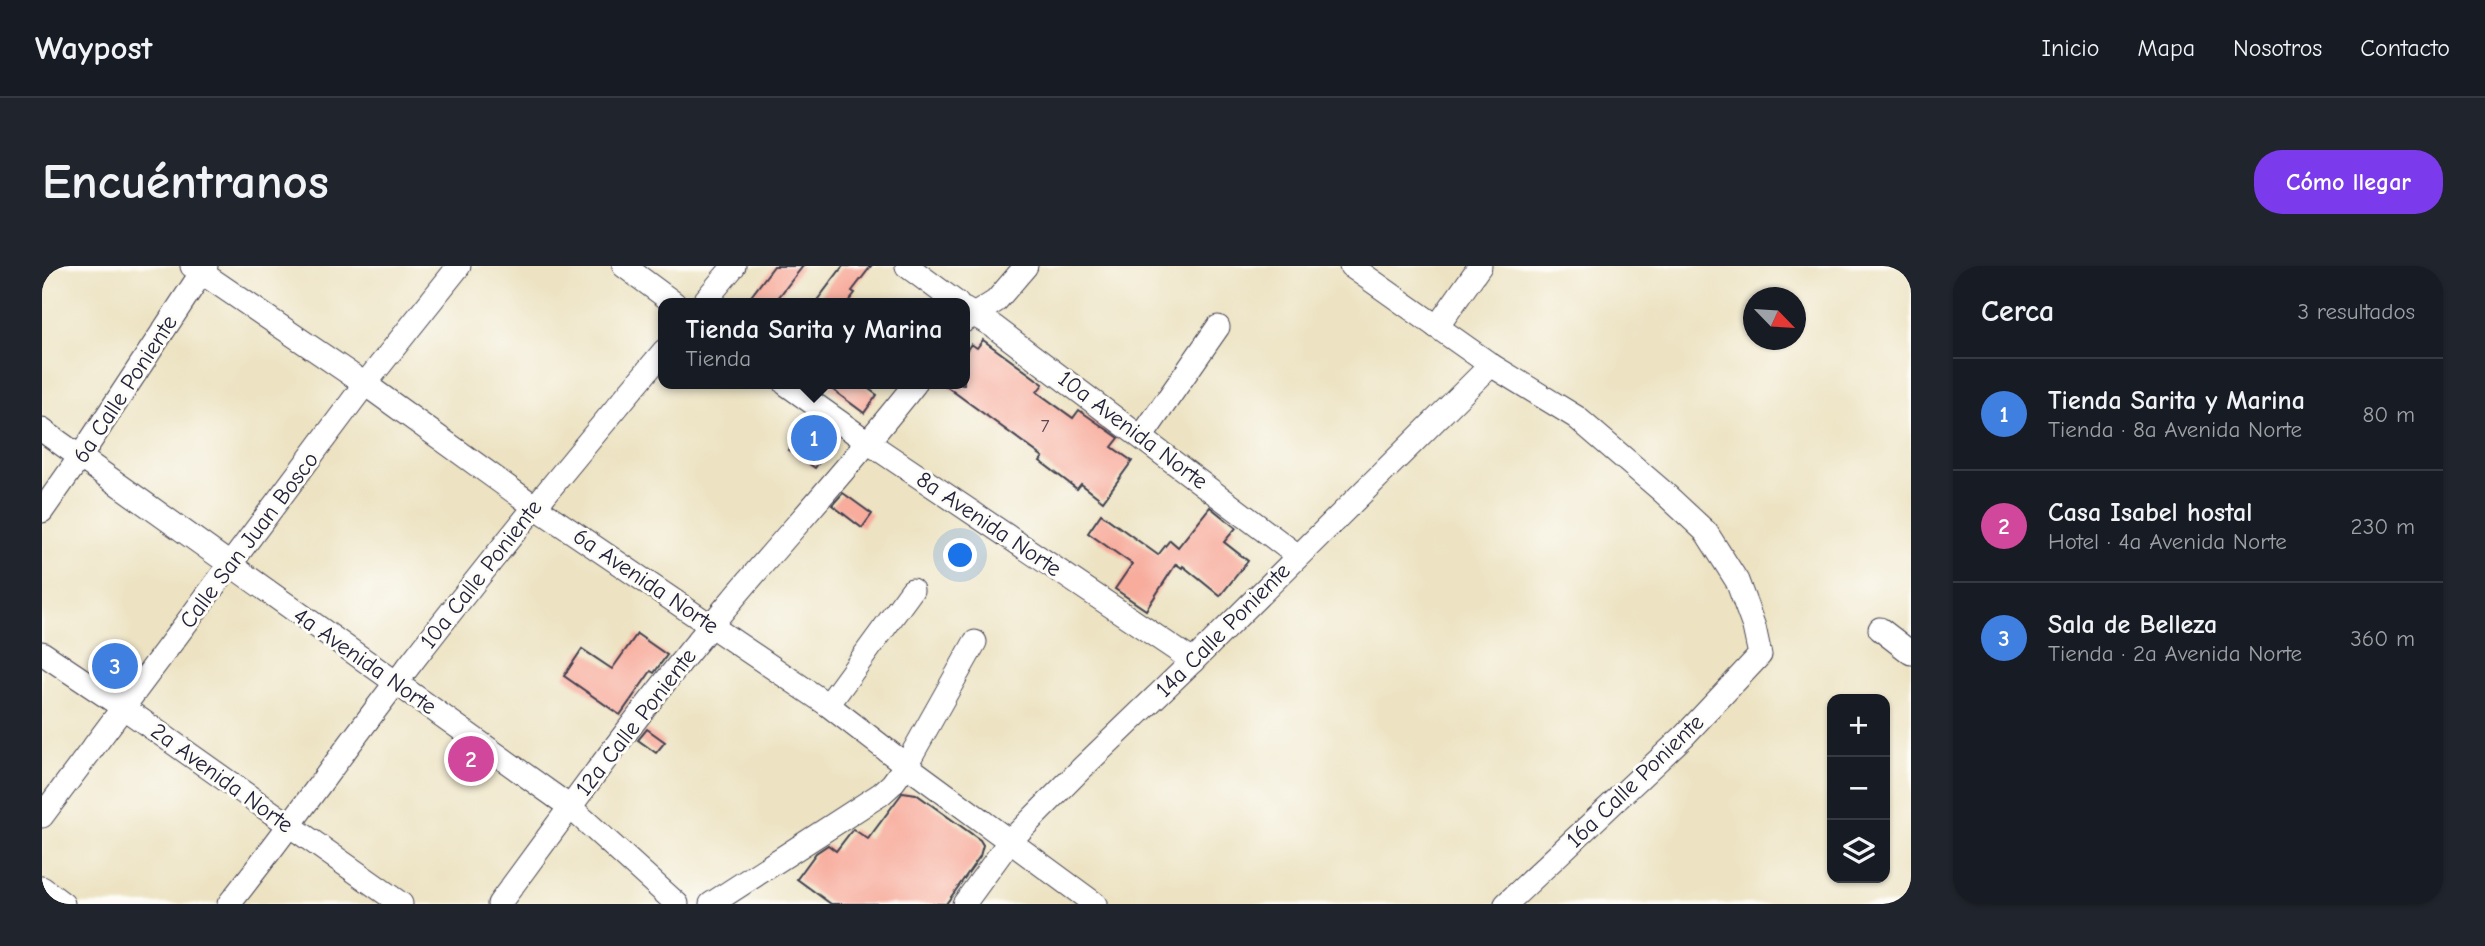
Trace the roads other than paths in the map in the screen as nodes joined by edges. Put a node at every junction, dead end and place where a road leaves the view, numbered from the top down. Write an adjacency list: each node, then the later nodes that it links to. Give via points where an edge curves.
1 (459, 266): 18 (street, Calle San Juan Bosco)
2 (624, 266): 9 (street)
3 (734, 266): 10 (street)
4 (907, 266): 11 (street, 10a Avenida Norte)
5 (1026, 266): 12 (street, via 996,301)
6 (1351, 266): 15 (street)
7 (1480, 266): 15 (street)
8 (200, 268): 18 (street, 6a Avenida Norte); 24 (street, 6a Calle Poniente)
9 (667, 298)
10 (707, 298)
11 (947, 298)
12 (970, 310)
13 (970, 314): 22 (street, 10a Avenida Norte, via 993,326)
14 (1218, 327): 22 (street)
15 (1437, 327): 17 (street)
16 (658, 357): 25 (street, 10a Calle Poniente)
17 (1491, 365): 27 (street, 14a Calle Poniente); 53 (street, 16a Calle Poniente, via 1576,417 1706,532 1737,581 1760,655 1684,736)
18 (365, 384): 25 (street, 6a Avenida Norte); 28 (street, Calle San Juan Bosco)
19 (793, 389): 23 (street, 8a Avenida Norte)
20 (911, 389): 23 (street, 12a Calle Poniente)
21 (42, 430): 24 (street, 4a Avenida Norte)
22 (1142, 436): 27 (street, 10a Avenida Norte)
23 (869, 443): 30 (street, 12a Calle Poniente); 35 (street, 8a Avenida Norte)
24 (80, 457): 26 (street, 6a Calle Poniente); 28 (street, 4a Avenida Norte)
25 (534, 506): 30 (street, 6a Avenida Norte); 36 (street, 10a Calle Poniente)
26 (42, 511)
27 (1298, 556): 35 (street, 14a Calle Poniente)
28 (229, 565): 36 (street, 4a Avenida Norte); 38 (street, Calle San Juan Bosco)
29 (912, 590): 37 (street)
30 (711, 625): 37 (street, 6a Avenida Norte); 40 (street, 12a Calle Poniente)
31 (1880, 629): 34 (street)
32 (975, 642): 39 (street)
33 (42, 653): 38 (street, 2a Avenida Norte)
34 (1911, 653)
35 (1193, 662): 43 (street, 14a Calle Poniente)
36 (396, 683): 40 (street, 4a Avenida Norte); 42 (street, 10a Calle Poniente)
37 (828, 705): 39 (street, 6a Avenida Norte)
38 (124, 708): 41 (street, Calle San Juan Bosco); 42 (street, 2a Avenida Norte)
39 (906, 765): 43 (street, 6a Avenida Norte); 50 (street, via 881,794)
40 (570, 807): 48 (street, 12a Calle Poniente); 49 (street, 4a Avenida Norte)
41 (42, 816)
42 (290, 827): 46 (street, 10a Calle Poniente); 47 (street, 2a Avenida Norte)
43 (1009, 842): 51 (street, 14a Calle Poniente); 52 (street, 6a Avenida Norte)
44 (42, 888): 45 (street)
45 (63, 904)
46 (229, 904)
47 (401, 904)
48 (499, 904)
49 (677, 904)
50 (711, 904)
51 (964, 904)
52 (1095, 904)
53 (1506, 904)

